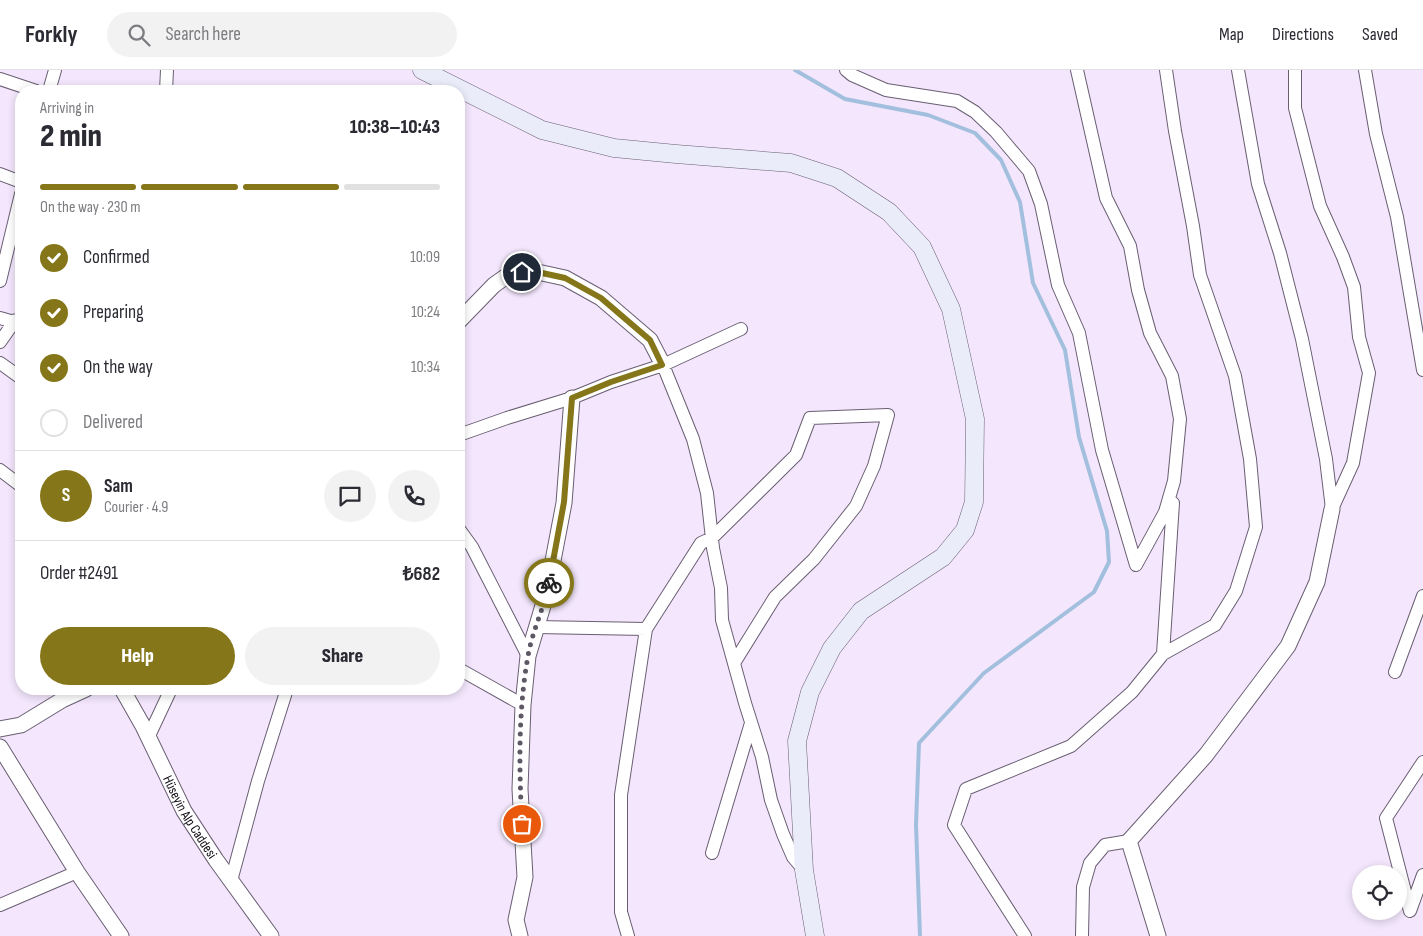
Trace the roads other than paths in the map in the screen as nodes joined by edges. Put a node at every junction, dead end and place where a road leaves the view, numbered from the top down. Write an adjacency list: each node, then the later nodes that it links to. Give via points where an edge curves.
1 (55, 70): 12 (street)
2 (167, 70): 13 (street)
3 (422, 70): 14 (main road)
4 (846, 70): 32 (street, via 886,90 957,101 975,112 996,132 1029,171 1041,204 1058,285 1079,333 1102,450 1136,565 1165,512)
5 (1077, 70): 32 (street, via 1106,198 1130,246 1150,333 1172,376 1180,419)
6 (1166, 70): 39 (street, via 1200,274 1235,376 1250,459 1256,527 1236,591 1215,625)
7 (1238, 70): 33 (street, via 1258,184 1302,339 1326,459)
8 (1295, 70): 33 (street, via 1295,108 1320,206 1354,287 1359,337 1369,374 1353,463)
9 (1366, 70): 26 (street, via 1376,134 1397,217)
10 (0, 79): 11 (street)
11 (18, 85)
12 (51, 85)
13 (166, 85)
14 (452, 85)
15 (465, 92): 56 (main road, via 542,130 614,148 791,163 837,178 889,212 922,247 951,309 975,420 974,502 965,530 943,557 862,611 832,648 810,692 796,741)
16 (0, 174): 17 (street)
17 (15, 180)
18 (15, 219): 19 (street)
19 (0, 281)
20 (465, 315): 25 (street, via 494,284 511,273 533,271 565,278 601,298 650,340)
21 (12, 321): 23 (street)
22 (741, 329): 25 (street)
23 (0, 342)
24 (0, 363): 27 (street)
25 (662, 365): 28 (street); 35 (street, via 693,439 707,493)
26 (1423, 370)
27 (15, 374)
28 (572, 398): 29 (street); 37 (street, via 564,502 547,592)
29 (465, 433)
30 (0, 470): 31 (street)
31 (15, 481)
32 (1174, 481): 39 (street)
33 (1332, 509): 54 (street, via 1317,582 1288,646 1206,755)
34 (465, 538): 40 (street)
35 (712, 538): 38 (street, via 701,542); 41 (street, via 721,588 722,620); 41 (street, via 796,454 810,418 888,415 874,466 856,506 814,559 775,597)
36 (1423, 596): 43 (street)
37 (536, 627): 38 (street); 40 (street)
38 (646, 629): 64 (street, via 621,795 621,912)
39 (1163, 654): 66 (street, via 1132,692 1070,746 966,789 954,825)
40 (528, 656): 48 (street)
41 (734, 663): 49 (street)
42 (465, 672): 48 (street)
43 (1394, 672)
44 (73, 695): 50 (street, via 21,725)
45 (125, 695): 51 (street, Hüseyin Alp Caddesi)
46 (169, 695): 51 (street)
47 (285, 695): 59 (street)
48 (523, 705): 63 (street, via 520,788 525,877 516,920)
49 (751, 723): 55 (street); 56 (street, via 783,834 793,857)
50 (0, 729)
51 (148, 738): 59 (street, Hüseyin Alp Caddesi, via 184,811)
52 (0, 747): 57 (street)
53 (1423, 762): 58 (street, via 1386,818 1410,911)
54 (1129, 841): 67 (street, via 1105,845 1090,863 1083,887); 68 (street)
55 (712, 853)
56 (804, 870): 65 (main road)
57 (77, 872): 60 (street); 61 (street)
58 (1423, 875)
59 (231, 881): 62 (street, Hüseyin Alp Caddesi)
60 (0, 906)
61 (121, 936)
62 (271, 936)
63 (520, 936)
64 (628, 936)
65 (814, 936)
66 (1025, 936)
67 (1082, 936)
68 (1158, 936)

